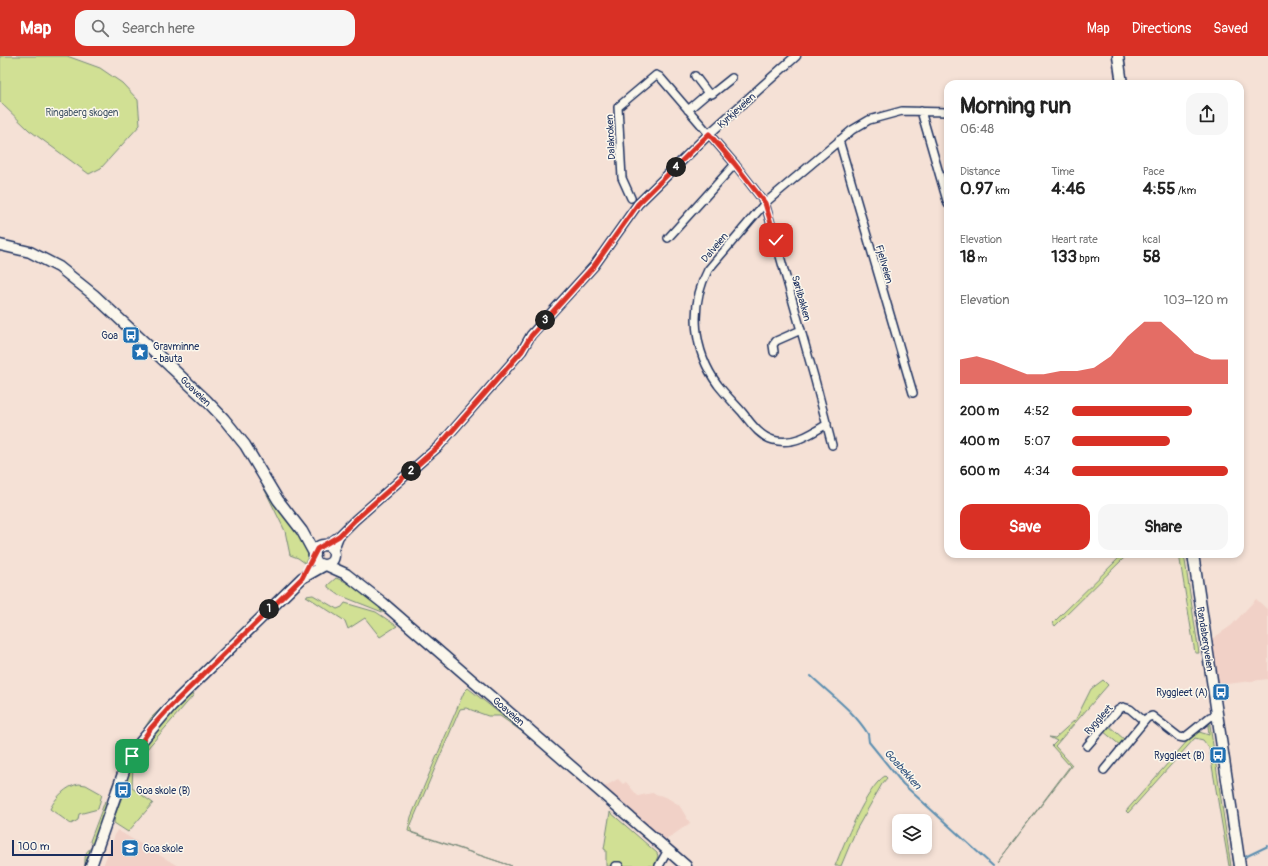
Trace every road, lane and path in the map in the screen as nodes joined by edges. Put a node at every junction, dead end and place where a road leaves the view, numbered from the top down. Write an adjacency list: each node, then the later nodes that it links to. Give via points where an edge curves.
1 (796, 56): 10 (street, Kyrkjeveien)
2 (1118, 56): 5 (main road)
3 (695, 76): 6 (street)
4 (732, 78): 6 (street, via 717,92)
5 (1121, 80)
6 (708, 93): 7 (street)
7 (688, 110): 10 (street, Dalakroken); 14 (street, Dalakroken, via 656,75 618,107 622,178)
8 (921, 111): 9 (street, Dalveien); 11 (street, Dalveien, via 883,115 863,124); 13 (street)
9 (944, 112)
10 (709, 134): 12 (street, Sørlibakken); 24 (street, Kyrkjeveien, via 638,204 594,266 531,336 522,351 446,438)
11 (839, 140): 15 (street, Dalveien); 20 (street, Fjellveien)
12 (735, 164): 15 (street, Sørlibakken); 16 (street)
13 (944, 190)
14 (631, 198)
15 (765, 203): 18 (street, Sørlibakken); 21 (street, Dalveien, via 708,270 701,283 695,313 700,348 717,384 761,435 774,441 787,442 801,439)
16 (668, 238)
17 (0, 244): 23 (main road, Goaveien, via 30,252 59,267 94,295 206,400 246,445 278,500)
18 (801, 330): 19 (street, Sørlibakken, via 776,341 773,345); 21 (street, Sørlibakken)
19 (774, 352)
20 (913, 393)
21 (827, 424): 22 (street, Sørlibakken)
22 (832, 445)
23 (302, 531): 25 (main road, Goaveien); 27 (main road, Goaveien)
24 (339, 536): 25 (street, Kyrkjeveien); 26 (street, Kyrkjeveien)
25 (324, 546): 26 (main road, Goaveien, via 330,548); 27 (main road, via 317,549)
26 (334, 554): 29 (main road, via 332,562); 30 (main road, Goaveien)
27 (315, 556): 29 (main road, Goaveien, via 318,563); 31 (main road)
28 (1195, 558): 32 (main road, Randabergveien)
29 (326, 565): 30 (main road, Goaveien); 31 (main road)
30 (346, 574): 36 (main road, Goaveien, via 427,640)
31 (302, 578): 37 (main road, via 171,706 140,743 119,783)
32 (1218, 715): 33 (street, via 1210,716 1184,738 1179,737 1152,716); 42 (main road, Randabergveien)
33 (1144, 722): 34 (street, Ryggleet, via 1130,709 1123,707); 35 (street)
34 (1087, 746)
35 (1104, 770)
36 (668, 850): 40 (street); 41 (main road, Goaveien)
37 (91, 866)
38 (615, 866): 39 (street)
39 (619, 866)
40 (659, 866)
41 (686, 866)
42 (1240, 866)

